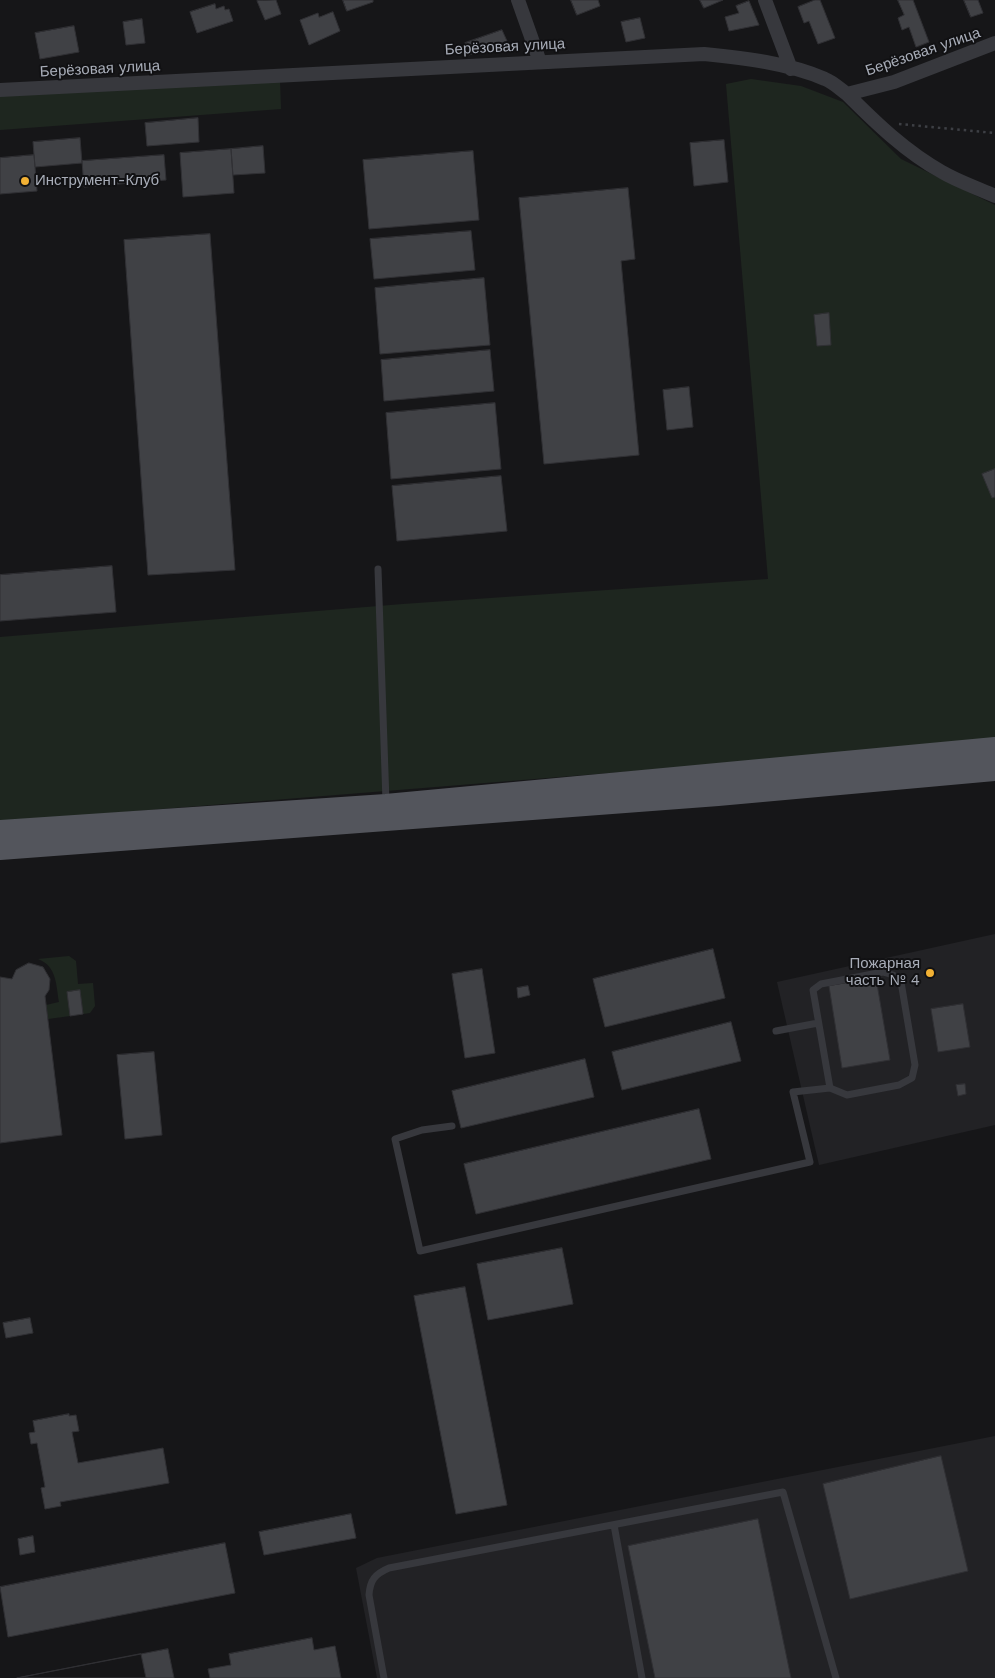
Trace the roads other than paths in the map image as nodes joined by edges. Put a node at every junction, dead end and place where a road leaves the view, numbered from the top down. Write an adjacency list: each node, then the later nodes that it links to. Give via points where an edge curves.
1 (518, 0): 4 (street)
2 (766, 0): 5 (street)
3 (995, 43): 7 (street, Берёзовая улица, via 894,82)
4 (540, 62): 5 (street, Берёзовая улица, via 704,54 752,59); 6 (street, Берёзовая улица)
5 (791, 69): 7 (street, Берёзовая улица, via 826,79)
6 (0, 90)
7 (847, 94): 8 (street, via 908,150 943,173)
8 (995, 196)
9 (378, 568): 12 (lane)
10 (995, 748): 12 (main road)
11 (995, 770): 14 (main road, via 718,795)
12 (386, 805): 13 (main road)
13 (0, 831)
14 (0, 849)
15 (818, 1023): 16 (lane); 17 (lane); 17 (lane, via 813,990 821,984 883,972 900,982 915,1066 912,1078 899,1084 847,1095)
16 (776, 1031)
17 (830, 1088): 18 (lane, via 793,1092 810,1162 420,1251 395,1139 422,1130)
18 (452, 1126)
19 (614, 1525): 20 (lane, via 379,1572 369,1586 369,1595); 21 (lane); 22 (lane, via 783,1492)
20 (384, 1678)
21 (642, 1678)
22 (836, 1678)

